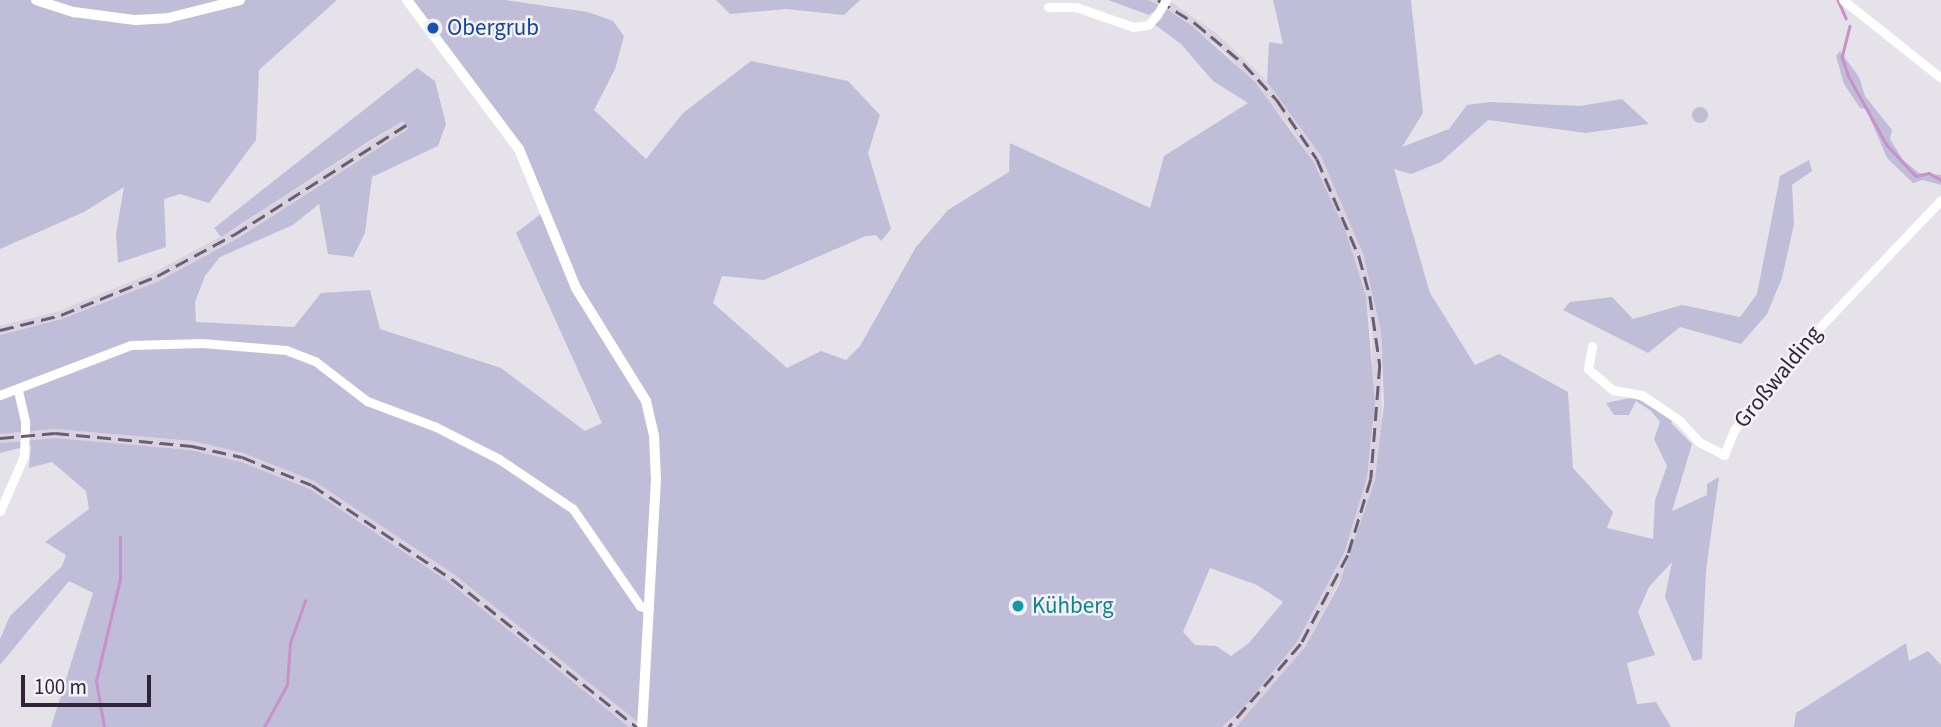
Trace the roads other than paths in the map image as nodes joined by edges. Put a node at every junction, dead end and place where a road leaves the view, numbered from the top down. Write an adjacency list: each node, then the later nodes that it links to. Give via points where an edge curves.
1 (36, 0): 2 (street, via 74,12 135,20 169,18)
2 (240, 0)
3 (407, 0): 13 (street, via 519,149 576,288 646,401 656,456)
4 (1166, 0): 6 (street, bridge, via 1148,25 1133,27 1076,7)
5 (1843, 0): 7 (street)
6 (1048, 7)
7 (1941, 78)
8 (1941, 200): 9 (street, Großwalding, via 1800,348 1781,378 1734,430 1724,454 1699,442 1679,420 1642,395 1613,390 1588,369)
9 (1592, 346)
10 (18, 391): 11 (street); 12 (street, via 25,421 24,456); 13 (street, via 131,345 202,343 286,350 315,361 367,401 436,427 499,459 573,509 640,606)
11 (0, 395)
12 (0, 511)
13 (649, 609): 14 (street)
14 (642, 727)

